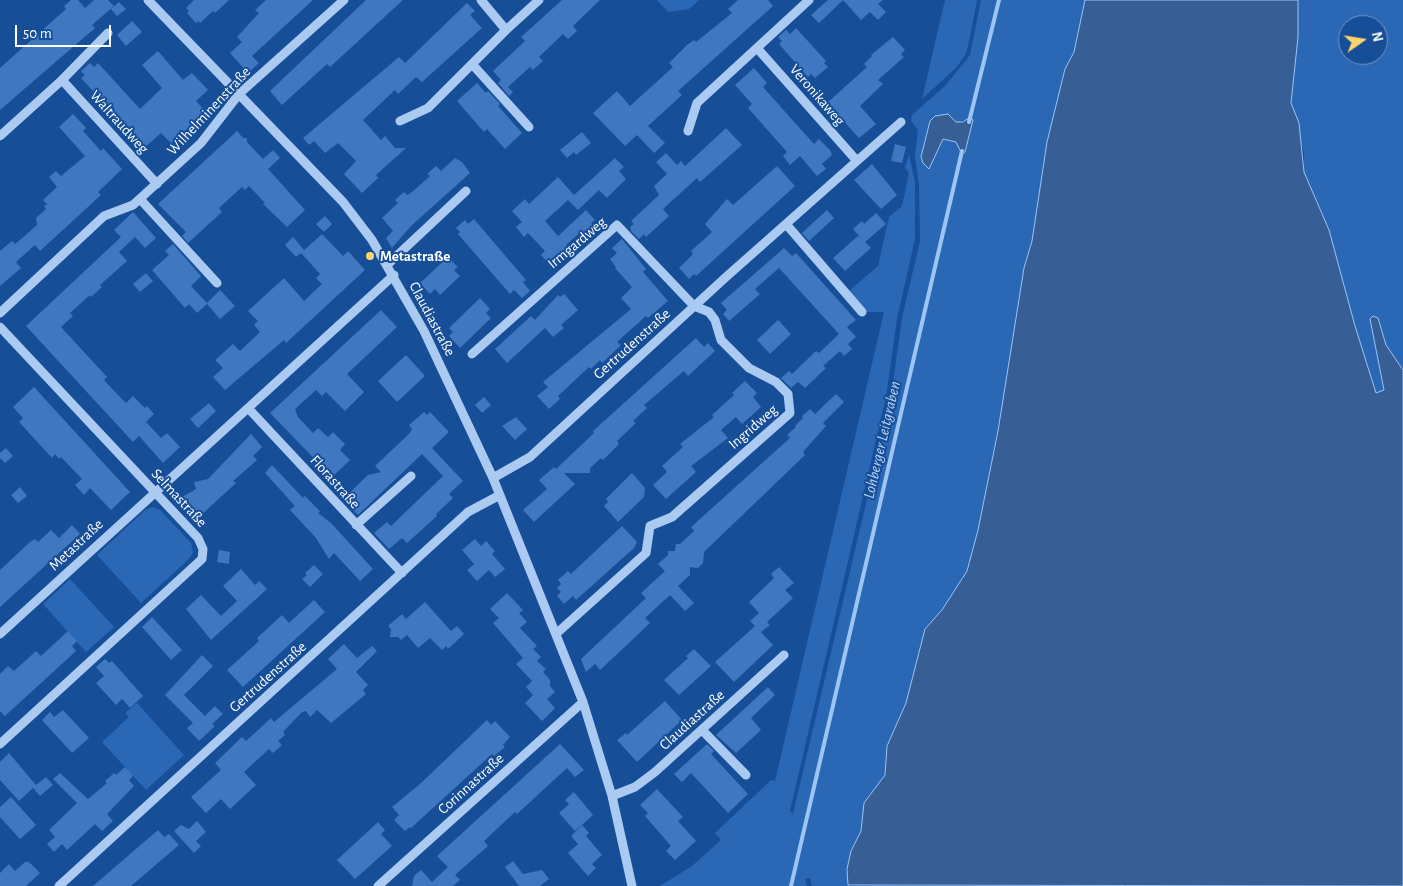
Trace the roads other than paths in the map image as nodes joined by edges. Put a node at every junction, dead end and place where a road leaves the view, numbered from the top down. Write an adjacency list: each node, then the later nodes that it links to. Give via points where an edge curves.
1 (148, 0): 11 (street, Claudiastraße)
2 (344, 0): 11 (street, Wilhelminenstraße)
3 (481, 0): 6 (street)
4 (540, 0): 6 (street)
5 (809, 0): 8 (street)
6 (506, 30): 9 (street)
7 (108, 32): 10 (street)
8 (757, 48): 15 (street, via 697,103); 17 (street, Veronikaweg)
9 (472, 64): 12 (street, via 428,108); 14 (street)
10 (62, 80): 16 (street); 18 (street, Waltraudweg)
11 (239, 94): 18 (street, Wilhelminenstraße, via 201,144); 22 (street, Claudiastraße, via 343,202)
12 (400, 121)
13 (901, 122): 17 (street, Gertrudenstraße)
14 (529, 127)
15 (688, 131)
16 (0, 136)
17 (857, 161): 21 (street, Gertrudenstraße)
18 (157, 184): 20 (street, Wilhelminenstraße)
19 (466, 191): 22 (street)
20 (140, 199): 24 (street); 27 (street, Wilhelminenstraße, via 104,216)
21 (786, 224): 25 (street, Gertrudenstraße); 26 (street)
22 (387, 265): 23 (street, Claudiastraße)
23 (394, 275): 30 (street, Metastraße); 32 (street, Claudiastraße)
24 (217, 283)
25 (694, 306): 29 (street, Irmgardweg, via 616,225); 32 (street, Gertrudenstraße, via 530,457); 37 (street, Ingridweg, via 709,312 721,340 749,368 776,382 788,394 790,413 672,517 650,526 646,553)
26 (862, 312)
27 (0, 313)
28 (0, 327): 33 (street, Selmastraße)
29 (472, 354)
30 (248, 408): 33 (street, Metastraße); 35 (street, Florastraße)
31 (411, 476): 35 (street)
32 (493, 478): 34 (street, Claudiastraße)
33 (155, 492): 38 (street, Metastraße); 42 (street, Selmastraße, via 198,538 203,549 202,559)
34 (500, 494): 36 (street, Gertrudenstraße, via 468,512); 37 (street, Claudiastraße)
35 (356, 526): 36 (street, Florastraße)
36 (402, 573): 45 (street, Gertrudenstraße)
37 (557, 633): 40 (street, Claudiastraße)
38 (0, 634)
39 (784, 655): 41 (street, Claudiastraße)
40 (583, 702): 44 (street, Claudiastraße); 46 (street, Corinnastraße)
41 (702, 730): 43 (street); 44 (street, Claudiastraße, via 635,787)
42 (0, 744)
43 (746, 775)
44 (612, 796): 47 (street, Claudiastraße)
45 (60, 886)
46 (378, 886)
47 (632, 886)

